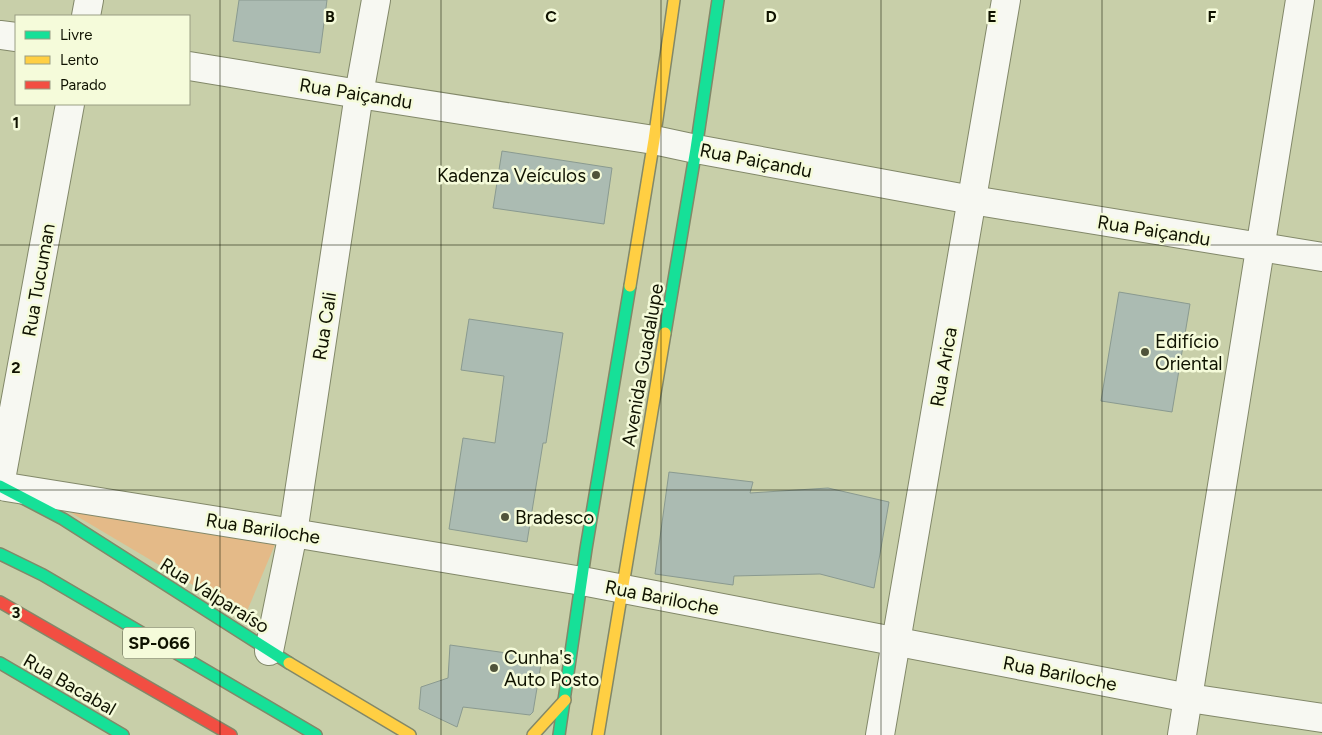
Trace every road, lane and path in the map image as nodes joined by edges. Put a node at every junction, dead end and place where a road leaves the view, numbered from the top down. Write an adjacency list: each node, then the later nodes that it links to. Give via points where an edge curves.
1 (89, 0): 7 (street)
2 (376, 0): 11 (street, Rua Cali)
3 (674, 0): 13 (street, Avenida Guadalupe)
4 (718, 0): 14 (street, Avenida Guadalupe)
5 (1006, 0): 15 (street, Rua Arica)
6 (1300, 0): 16 (street)
7 (86, 15)
8 (0, 35): 9 (street)
9 (15, 37)
10 (190, 66): 11 (street, Rua Paiçandu)
11 (359, 94): 13 (street, Rua Paiçandu); 19 (street, Rua Cali)
12 (70, 105): 18 (street, Rua Tucuman)
13 (654, 140): 14 (street, Rua Paiçandu); 21 (street, Avenida Guadalupe)
14 (696, 149): 15 (street, Rua Paiçandu); 22 (street, Avenida Guadalupe)
15 (972, 200): 16 (street, Rua Paiçandu); 24 (street, Rua Arica)
16 (1261, 247): 17 (street, Rua Paiçandu); 27 (street)
17 (1322, 256)
18 (0, 486): 19 (street, Rua Bariloche); 25 (street, Rua Valparaíso, via 62,520)
19 (293, 533): 21 (street, Rua Bariloche); 25 (street, Rua Cali)
20 (0, 554): 32 (street, SP-066, via 43,575)
21 (582, 581): 22 (street, Rua Bariloche); 28 (street, Avenida Guadalupe)
22 (621, 590): 24 (street, Rua Bariloche); 36 (street, Avenida Guadalupe)
23 (0, 602): 31 (street, SP-066)
24 (896, 642): 27 (street, Rua Bariloche); 37 (street, Rua Arica)
25 (269, 650): 33 (street, Rua Valparaíso)
26 (0, 662): 30 (street, Rua Bacabal)
27 (1189, 698): 29 (street, Rua Bariloche); 38 (street)
28 (565, 700): 34 (street); 35 (street, Avenida Guadalupe)
29 (1322, 718)
30 (123, 735)
31 (231, 735)
32 (316, 735)
33 (410, 735)
34 (533, 735)
35 (559, 735)
36 (598, 735)
37 (880, 735)
38 (1182, 735)

